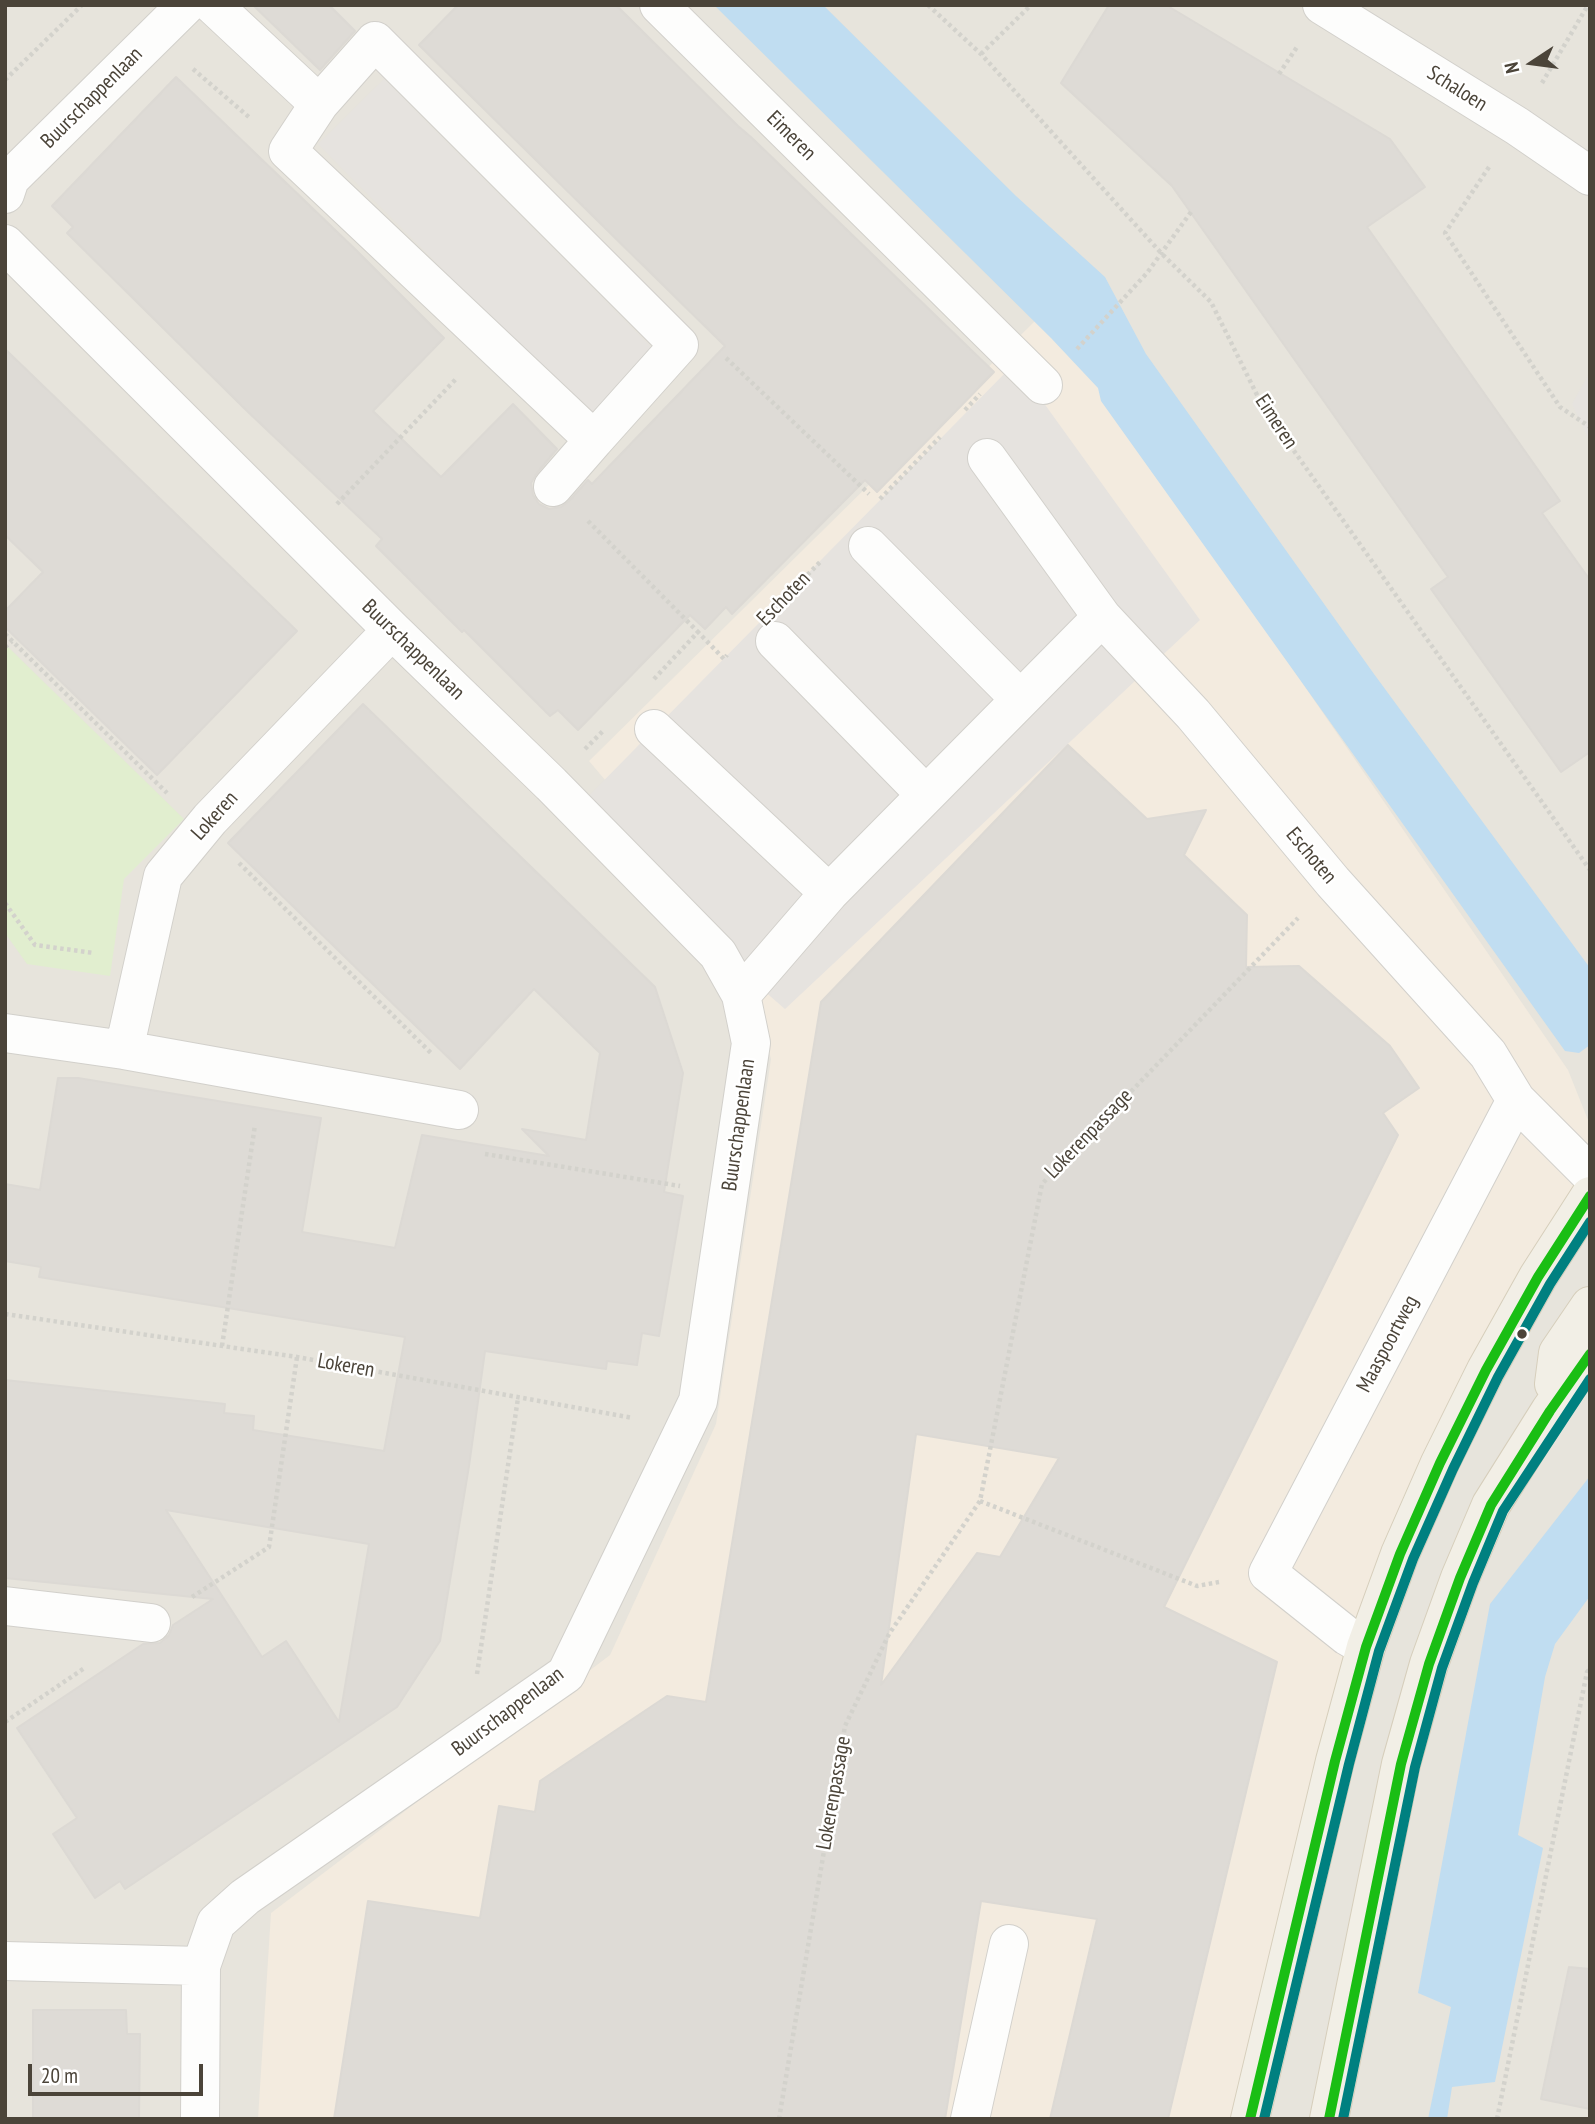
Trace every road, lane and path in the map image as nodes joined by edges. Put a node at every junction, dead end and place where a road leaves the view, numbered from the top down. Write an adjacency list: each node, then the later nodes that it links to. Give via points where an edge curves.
1 (82, 5): 11 (path)
2 (186, 5): 9 (street, Buurschappenlaan)
3 (213, 5): 12 (street)
4 (659, 5): 22 (street, Eimeren)
5 (928, 5): 10 (path, Eimeren)
6 (1031, 5): 10 (path)
7 (1322, 5): 13 (street, Schaloen)
8 (1588, 5): 13 (path)
9 (154, 36): 14 (path); 16 (street, Buurschappenlaan, via 10,179)
10 (981, 54): 19 (path, Eimeren)
11 (5, 80)
12 (319, 104): 14 (street); 21 (street, via 375,41)
13 (1517, 126): 15 (street, Schaloen); 25 (path, via 1445,233 1560,407)
14 (288, 151): 20 (street)
15 (1590, 176)
16 (5, 194)
17 (1191, 212): 19 (path)
18 (5, 244): 30 (street, Buurschappenlaan)
19 (1162, 254): 23 (path); 49 (path, Eimeren, via 1211,302 1263,407)
20 (491, 343): 27 (street); 30 (path)
21 (679, 345): 26 (path, via 720,352 877,502); 27 (street)
22 (1014, 357): 23 (street, Eimeren); 24 (path)
23 (1043, 385)
24 (962, 414)
25 (1590, 427)
26 (944, 433)
27 (594, 440): 29 (street)
28 (987, 458): 34 (street, Eschoten)
29 (553, 487): 36 (path)
30 (303, 540): 35 (street, Buurschappenlaan)
31 (867, 546): 43 (street)
32 (823, 558): 33 (path, Eschoten)
33 (786, 597)
34 (1102, 617): 43 (street); 50 (street, Eschoten, via 1193,714)
35 (392, 630): 46 (street, Buurschappenlaan); 48 (street, Lokeren)
36 (698, 632): 41 (path, via 724,659); 42 (path)
37 (5, 634): 38 (path)
38 (12, 641): 40 (path); 48 (path)
39 (775, 641): 47 (street)
40 (5, 647)
41 (732, 650)
42 (653, 679)
43 (1020, 699): 47 (street)
44 (607, 726): 46 (path)
45 (654, 729): 51 (street)
46 (551, 784): 54 (street, Buurschappenlaan, via 718,954)
47 (925, 794): 51 (street)
48 (203, 827): 53 (street, Lokeren, via 163,876); 59 (path, via 463,1085)
49 (1590, 870)
50 (1333, 882): 58 (street, Eschoten, via 1488,1054); 71 (path, Lokerenpassage, via 1042,1184)
51 (829, 893): 54 (street)
52 (5, 903): 53 (path, via 36,946)
53 (145, 959): 56 (street, Lokeren)
54 (741, 995): 61 (street, Buurschappenlaan, via 751,1044)
55 (5, 1033): 56 (street)
56 (124, 1050): 57 (street)
57 (262, 1074): 59 (street); 65 (path)
58 (1516, 1100): 60 (street); 72 (street, Maaspoortweg)
59 (459, 1110): 61 (path, via 453,1149)
60 (1590, 1174)
61 (728, 1194): 70 (street, Buurschappenlaan, via 698,1401)
62 (1590, 1196): 75 (main road, via 1486,1370 1440,1463 1400,1554)
63 (1590, 1306): 69 (main road, via 1558,1353)
64 (5, 1314): 65 (path, Lokeren)
65 (222, 1346): 67 (path, Lokeren)
66 (1590, 1354): 69 (main road)
67 (297, 1357): 68 (path, Lokeren); 74 (path, via 269,1547)
68 (517, 1398): 70 (path, Lokeren); 78 (path)
69 (1550, 1411): 86 (main road, via 1490,1505 1429,1664 1401,1764)
70 (685, 1428): 78 (street, Buurschappenlaan, via 566,1674)
71 (980, 1501): 72 (path, via 1197,1586); 83 (path, Lokerenpassage, via 889,1634 845,1726)
72 (1268, 1573): 75 (street)
73 (5, 1606): 74 (street)
74 (151, 1623): 77 (path)
75 (1367, 1647): 85 (main road, via 1335,1760)
76 (1590, 1670): 87 (path)
77 (5, 1722)
78 (467, 1743): 81 (street, Buurschappenlaan, via 245,1897 216,1923)
79 (1009, 1944): 84 (street)
80 (5, 1961): 81 (street)
81 (201, 1966): 82 (street, Buurschappenlaan)
82 (200, 2119)
83 (779, 2119)
84 (970, 2119)
85 (1250, 2119)
86 (1329, 2119)
87 (1497, 2119)

